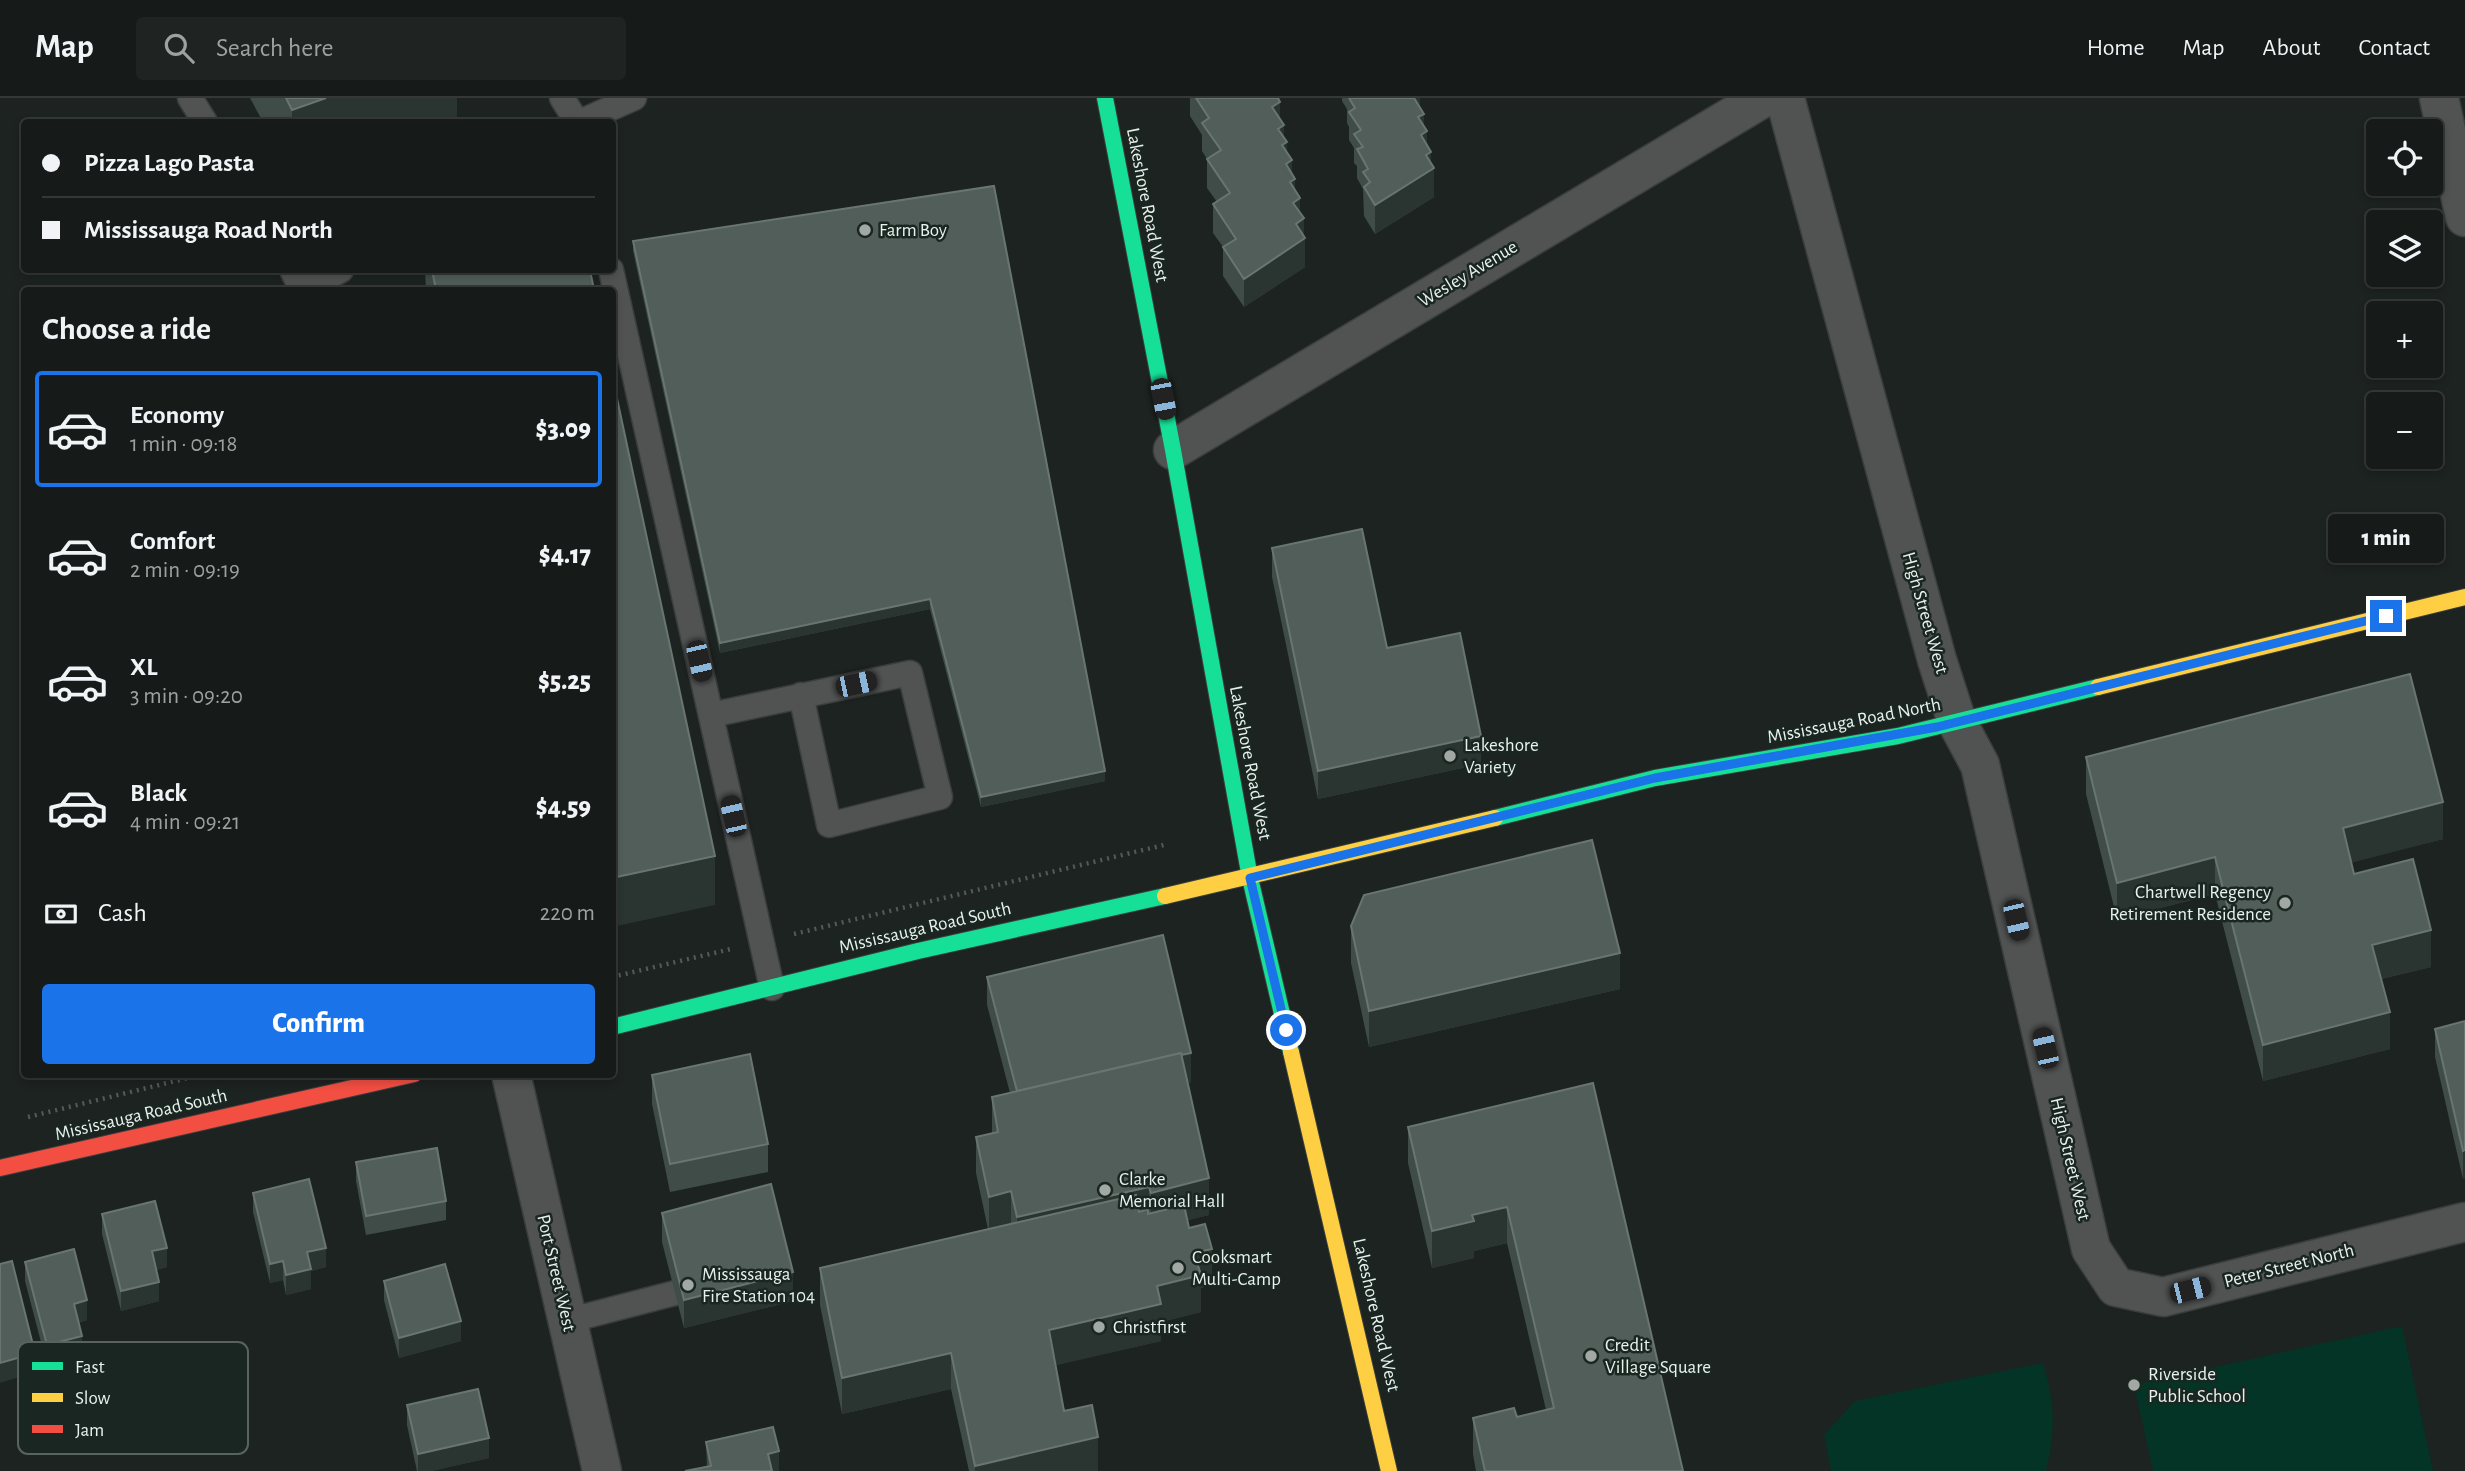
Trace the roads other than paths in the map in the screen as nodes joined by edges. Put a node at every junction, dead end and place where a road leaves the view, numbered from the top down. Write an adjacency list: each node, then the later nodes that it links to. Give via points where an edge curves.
1 (190, 98): 8 (lane)
2 (562, 98): 9 (lane)
3 (634, 98): 10 (lane)
4 (1105, 98): 15 (main road, Lakeshore Road West)
5 (1763, 98): 15 (street, Wesley Avenue)
6 (1785, 98): 19 (street, High Street West)
7 (2439, 98): 11 (street)
8 (203, 119)
9 (577, 119)
10 (586, 119)
11 (2465, 217)
12 (336, 273): 13 (lane)
13 (312, 287)
14 (616, 292): 18 (lane)
15 (1173, 450): 20 (main road, Lakeshore Road West)
16 (2465, 597): 19 (main road, Mississauga Road North)
17 (801, 695): 17 (lane, via 911,673 940,797 828,825); 18 (lane)
18 (711, 715): 21 (lane)
19 (1957, 722): 20 (main road, Mississauga Road North, via 1655,778); 27 (street, High Street West, via 1980,765)
20 (1250, 878): 21 (main road, Mississauga Road South); 31 (main road, Lakeshore Road West)
21 (772, 988): 22 (main road, Mississauga Road South)
22 (616, 1026)
23 (396, 1078): 25 (main road, Mississauga Road South)
24 (512, 1078): 29 (street, Port Street West)
25 (0, 1168)
26 (2465, 1222): 27 (street, Peter Street North, via 2163,1297 2116,1287)
27 (2091, 1250)
28 (675, 1293): 29 (lane)
29 (567, 1321): 30 (street, Port Street West)
30 (602, 1471)
31 (1390, 1471)

